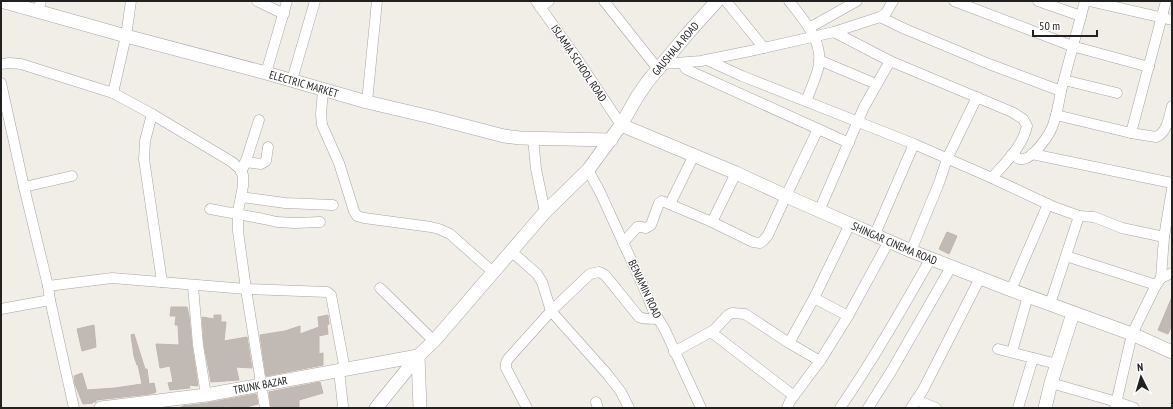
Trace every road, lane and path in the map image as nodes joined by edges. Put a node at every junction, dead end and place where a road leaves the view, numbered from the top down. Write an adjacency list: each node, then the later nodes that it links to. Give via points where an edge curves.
1 (1, 1): 20 (street, ELECTRIC MARKET)
2 (131, 1): 28 (street)
3 (256, 1): 21 (street)
4 (287, 1): 21 (street)
5 (315, 1): 39 (street)
6 (378, 1): 49 (street)
7 (604, 1): 36 (street)
8 (717, 1): 36 (street, GAUSHALA ROAD)
9 (726, 1): 30 (street)
10 (789, 1): 26 (street)
11 (893, 1): 23 (street, via 886,13)
12 (954, 1): 29 (street)
13 (1038, 1): 22 (street)
14 (1085, 1): 22 (street)
15 (1089, 1): 19 (street)
16 (1166, 1): 24 (street)
17 (854, 2): 26 (street)
18 (542, 3): 55 (street, ISLAMIA SCHOOL ROAD)
19 (1124, 5): 24 (street)
20 (39, 6): 28 (street, ELECTRIC MARKET)
21 (284, 14): 38 (street)
22 (1081, 16): 29 (street)
23 (880, 17): 27 (street); 44 (street)
24 (1162, 18): 25 (street); 37 (street)
25 (1172, 20)
26 (812, 32): 27 (street); 30 (street); 32 (street)
27 (834, 32): 33 (street)
28 (126, 36): 38 (street, ELECTRIC MARKET); 45 (street)
29 (1072, 46): 37 (street); 40 (street)
30 (764, 48): 31 (street)
31 (706, 60): 34 (street); 48 (street)
32 (819, 60): 41 (street); 48 (street, via 818,70)
33 (890, 61): 41 (street); 47 (street)
34 (682, 63): 36 (street); 56 (street, via 690,71)
35 (1, 64): 45 (street, via 21,64)
36 (661, 67): 55 (street, GAUSHALA ROAD, via 648,81)
37 (1149, 67): 57 (street)
38 (266, 73): 39 (street, ELECTRIC MARKET)
39 (292, 80): 43 (street, ELECTRIC MARKET)
40 (1064, 80): 44 (street); 46 (street)
41 (876, 84): 54 (street)
42 (1, 85): 73 (street)
43 (323, 90): 49 (street, ELECTRIC MARKET); 97 (street, via 322,125 339,163 357,216 445,231)
44 (1061, 91): 52 (street)
45 (113, 93): 51 (street)
46 (1117, 93)
47 (976, 97): 63 (street, via 1012,112 1026,122 1022,141); 66 (street)
48 (806, 101): 54 (street)
49 (367, 102): 58 (street, ELECTRIC MARKET, via 504,136)
50 (1172, 106): 57 (street, via 1166,126 1159,136)
51 (152, 114): 67 (street); 101 (street, via 146,136 144,159)
52 (1056, 115): 57 (street); 64 (street, via 1051,131)
53 (259, 120): 67 (street)
54 (858, 121): 60 (street); 61 (street)
55 (621, 125): 59 (street, GAUSHALA ROAD); 65 (street, SHINGAR CINEMA ROAD)
56 (818, 129): 60 (street); 76 (street)
57 (1131, 133)
58 (533, 138): 59 (street, ELECTRIC MARKET); 82 (street, via 536,169)
59 (611, 140): 68 (street, GAUSHALA ROAD)
60 (849, 143): 81 (street)
61 (914, 144): 66 (street); 88 (street)
62 (268, 147): 67 (street, via 266,161)
63 (1012, 154): 64 (street, via 1023,159); 71 (street)
64 (1032, 154): 72 (street)
65 (694, 155): 69 (street, SHINGAR CINEMA ROAD); 77 (street)
66 (947, 159): 71 (street); 93 (street)
67 (243, 167): 75 (street)
68 (588, 170): 82 (street, GAUSHALA ROAD); 91 (street, BENJAMIN ROAD)
69 (736, 173): 76 (street, SHINGAR CINEMA ROAD); 86 (street)
70 (72, 176): 73 (street)
71 (992, 178): 78 (street)
72 (1172, 183)
73 (24, 186): 102 (street)
74 (1172, 188): 89 (street)
75 (241, 196): 79 (street, via 285,204); 83 (street)
76 (786, 196): 81 (street, SHINGAR CINEMA ROAD); 86 (street, via 768,235 760,243)
77 (670, 204): 86 (street); 91 (street, via 664,201 659,203 651,225 646,228 637,227)
78 (1048, 204): 84 (street); 106 (street)
79 (332, 205)
80 (210, 209): 83 (street)
81 (819, 211): 87 (street, SHINGAR CINEMA ROAD)
82 (545, 212): 92 (street, GAUSHALA ROAD)
83 (238, 215): 85 (street, via 277,222); 105 (street)
84 (1079, 216): 89 (street, via 1094,217 1122,228); 94 (street)
85 (320, 222)
86 (712, 222)
87 (850, 224): 88 (street, SHINGAR CINEMA ROAD); 108 (street)
88 (875, 234): 90 (street, SHINGAR CINEMA ROAD)
89 (1164, 237): 100 (street)
90 (889, 241): 93 (street, SHINGAR CINEMA ROAD); 114 (street)
91 (623, 243): 115 (street, BENJAMIN ROAD)
92 (511, 251): 97 (street, GAUSHALA ROAD); 112 (street, via 540,278)
93 (911, 251): 95 (street, SHINGAR CINEMA ROAD)
94 (1066, 256): 100 (street); 110 (street)
95 (931, 258): 96 (street, SHINGAR CINEMA ROAD); 145 (street)
96 (951, 267): 99 (street, SHINGAR CINEMA ROAD); 146 (street)
97 (493, 272): 118 (street, GAUSHALA ROAD)
98 (1172, 273): 100 (street)
99 (980, 278): 106 (street, SHINGAR CINEMA ROAD); 133 (street)
100 (1159, 281): 117 (street)
101 (162, 282): 102 (street, via 112,278); 103 (street)
102 (48, 286): 109 (street)
103 (193, 286): 105 (street); 131 (street, via 198,345)
104 (380, 288): 118 (street)
105 (246, 289): 128 (street, via 329,293); 130 (street)
106 (1011, 290): 107 (street, SHINGAR CINEMA ROAD)
107 (1028, 296): 110 (street, SHINGAR CINEMA ROAD); 122 (street)
108 (814, 298): 114 (street); 119 (street)
109 (50, 300): 111 (street); 136 (street)
110 (1050, 304): 113 (street, SHINGAR CINEMA ROAD)
111 (1, 309)
112 (551, 311): 115 (street, via 590,274 599,272 605,275 639,317); 142 (street, via 506,363 506,368); 143 (street, via 608,375)
113 (1073, 313): 117 (street, SHINGAR CINEMA ROAD); 127 (street)
114 (848, 316): 126 (street)
115 (658, 319): 121 (street, BENJAMIN ROAD, via 666,330)
116 (711, 332): 119 (street, via 728,315 739,312); 121 (street); 132 (street)
117 (1132, 334): 123 (street, SHINGAR CINEMA ROAD); 134 (street)
118 (434, 341): 124 (street, GAUSHALA ROAD)
119 (789, 343): 126 (street)
120 (998, 349): 122 (street)
121 (674, 352): 144 (street, BENJAMIN ROAD)
122 (1012, 352): 125 (street)
123 (1172, 352)
124 (418, 356): 128 (street, TRUNK BAZAR); 140 (street, GAUSHALA ROAD); 141 (street)
125 (1033, 358): 127 (street); 148 (street)
126 (820, 362): 132 (street)
127 (1057, 364): 129 (street)
128 (342, 370): 130 (street, TRUNK BAZAR); 139 (street)
129 (1051, 383): 134 (street); 149 (street)
130 (261, 384): 131 (street, TRUNK BAZAR); 138 (street)
131 (206, 395): 137 (street, TRUNK BAZAR)
132 (794, 396): 135 (street)
133 (914, 404): 147 (street)
134 (1116, 405): 150 (street)
135 (789, 407)
136 (74, 408)
137 (101, 408)
138 (265, 408)
139 (342, 408)
140 (376, 408)
141 (420, 408)
142 (527, 408)
143 (629, 408)
144 (701, 408)
145 (840, 408)
146 (868, 408)
147 (936, 408)
148 (1018, 408)
149 (1045, 408)
150 (1134, 408)

